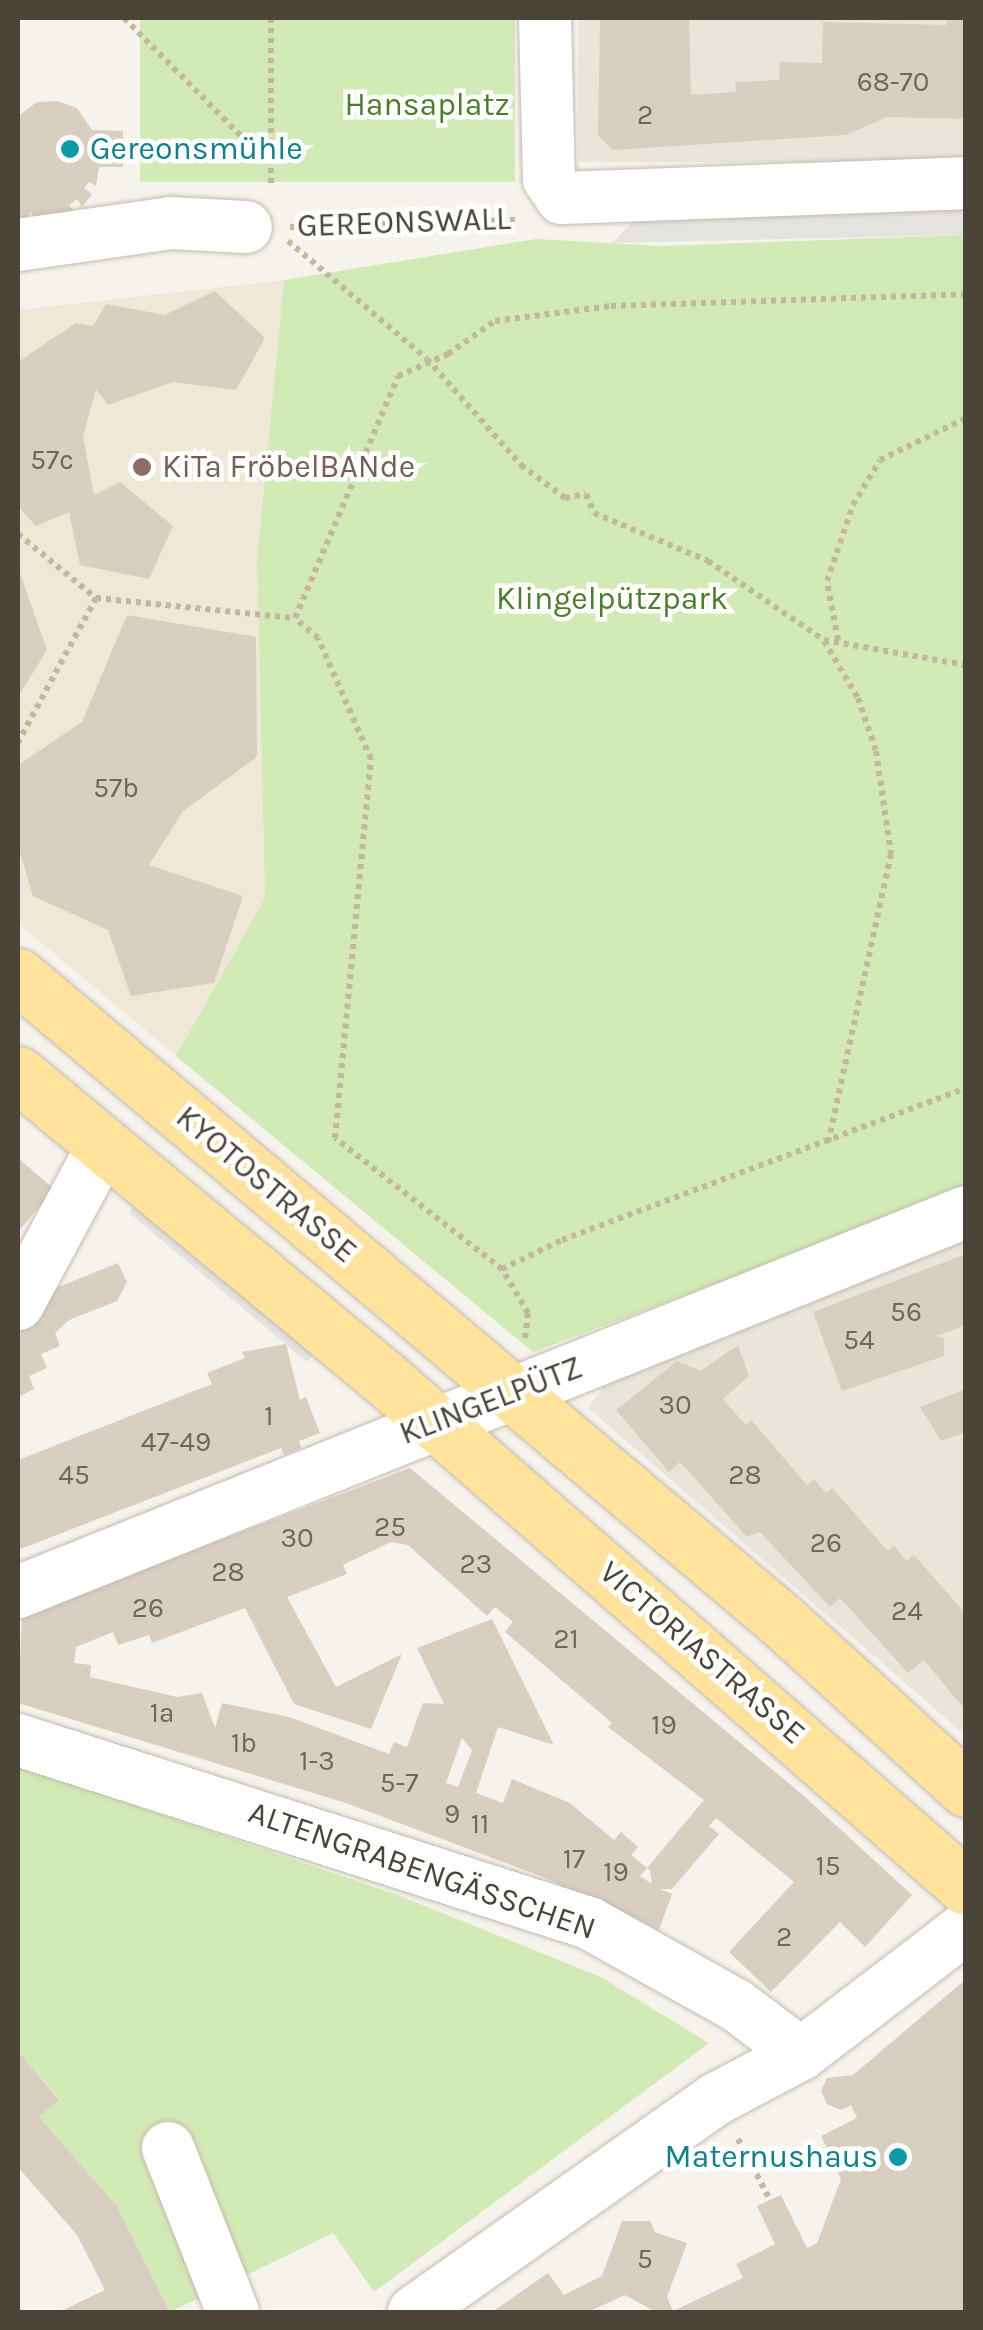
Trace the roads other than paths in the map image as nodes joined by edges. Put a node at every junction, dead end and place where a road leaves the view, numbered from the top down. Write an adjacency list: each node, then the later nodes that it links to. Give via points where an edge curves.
1 (545, 18): 2 (street, via 549,179 562,198)
2 (966, 183)
3 (259, 227): 4 (street, via 171,223)
4 (18, 245)
5 (18, 976): 10 (main road, KYOTOSTRASSE)
6 (18, 1074): 7 (main road)
7 (104, 1146): 9 (street); 11 (main road)
8 (966, 1212): 10 (street, KLINGELPÜTZ)
9 (18, 1304)
10 (516, 1395): 11 (street, KLINGELPÜTZ); 14 (main road, via 781,1620)
11 (435, 1423): 12 (street, KLINGELPÜTZ); 15 (main road, VICTORIASTRASSE)
12 (18, 1592)
13 (18, 1740): 17 (street, ALTENGRABENGÄSSCHEN, via 589,1923 736,2005)
14 (966, 1789)
15 (966, 1887)
16 (966, 1928): 17 (street)
17 (801, 2054): 20 (street, via 716,2099)
18 (168, 2148): 19 (street)
19 (233, 2312)
20 (414, 2312)

